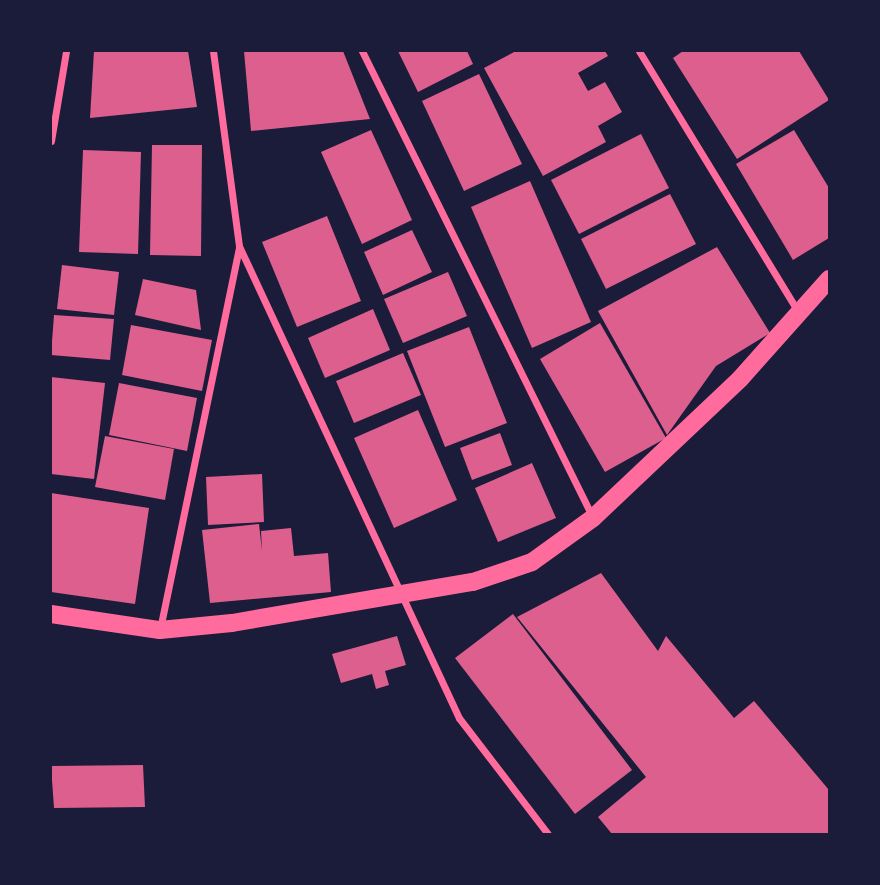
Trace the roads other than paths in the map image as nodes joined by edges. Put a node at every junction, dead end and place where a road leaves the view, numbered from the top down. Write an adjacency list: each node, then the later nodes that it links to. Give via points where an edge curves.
1 (66, 51): 5 (street)
2 (213, 51): 6 (street)
3 (362, 51): 9 (street)
4 (639, 51): 8 (street)
5 (51, 141)
6 (239, 246): 10 (street); 12 (street)
7 (829, 279): 8 (main road)
8 (798, 311): 9 (main road, via 740,379)
9 (593, 518): 10 (main road, via 532,562)
10 (407, 595): 12 (main road); 13 (street, via 459,718)
11 (51, 614): 12 (main road)
12 (160, 630)
13 (548, 834)

